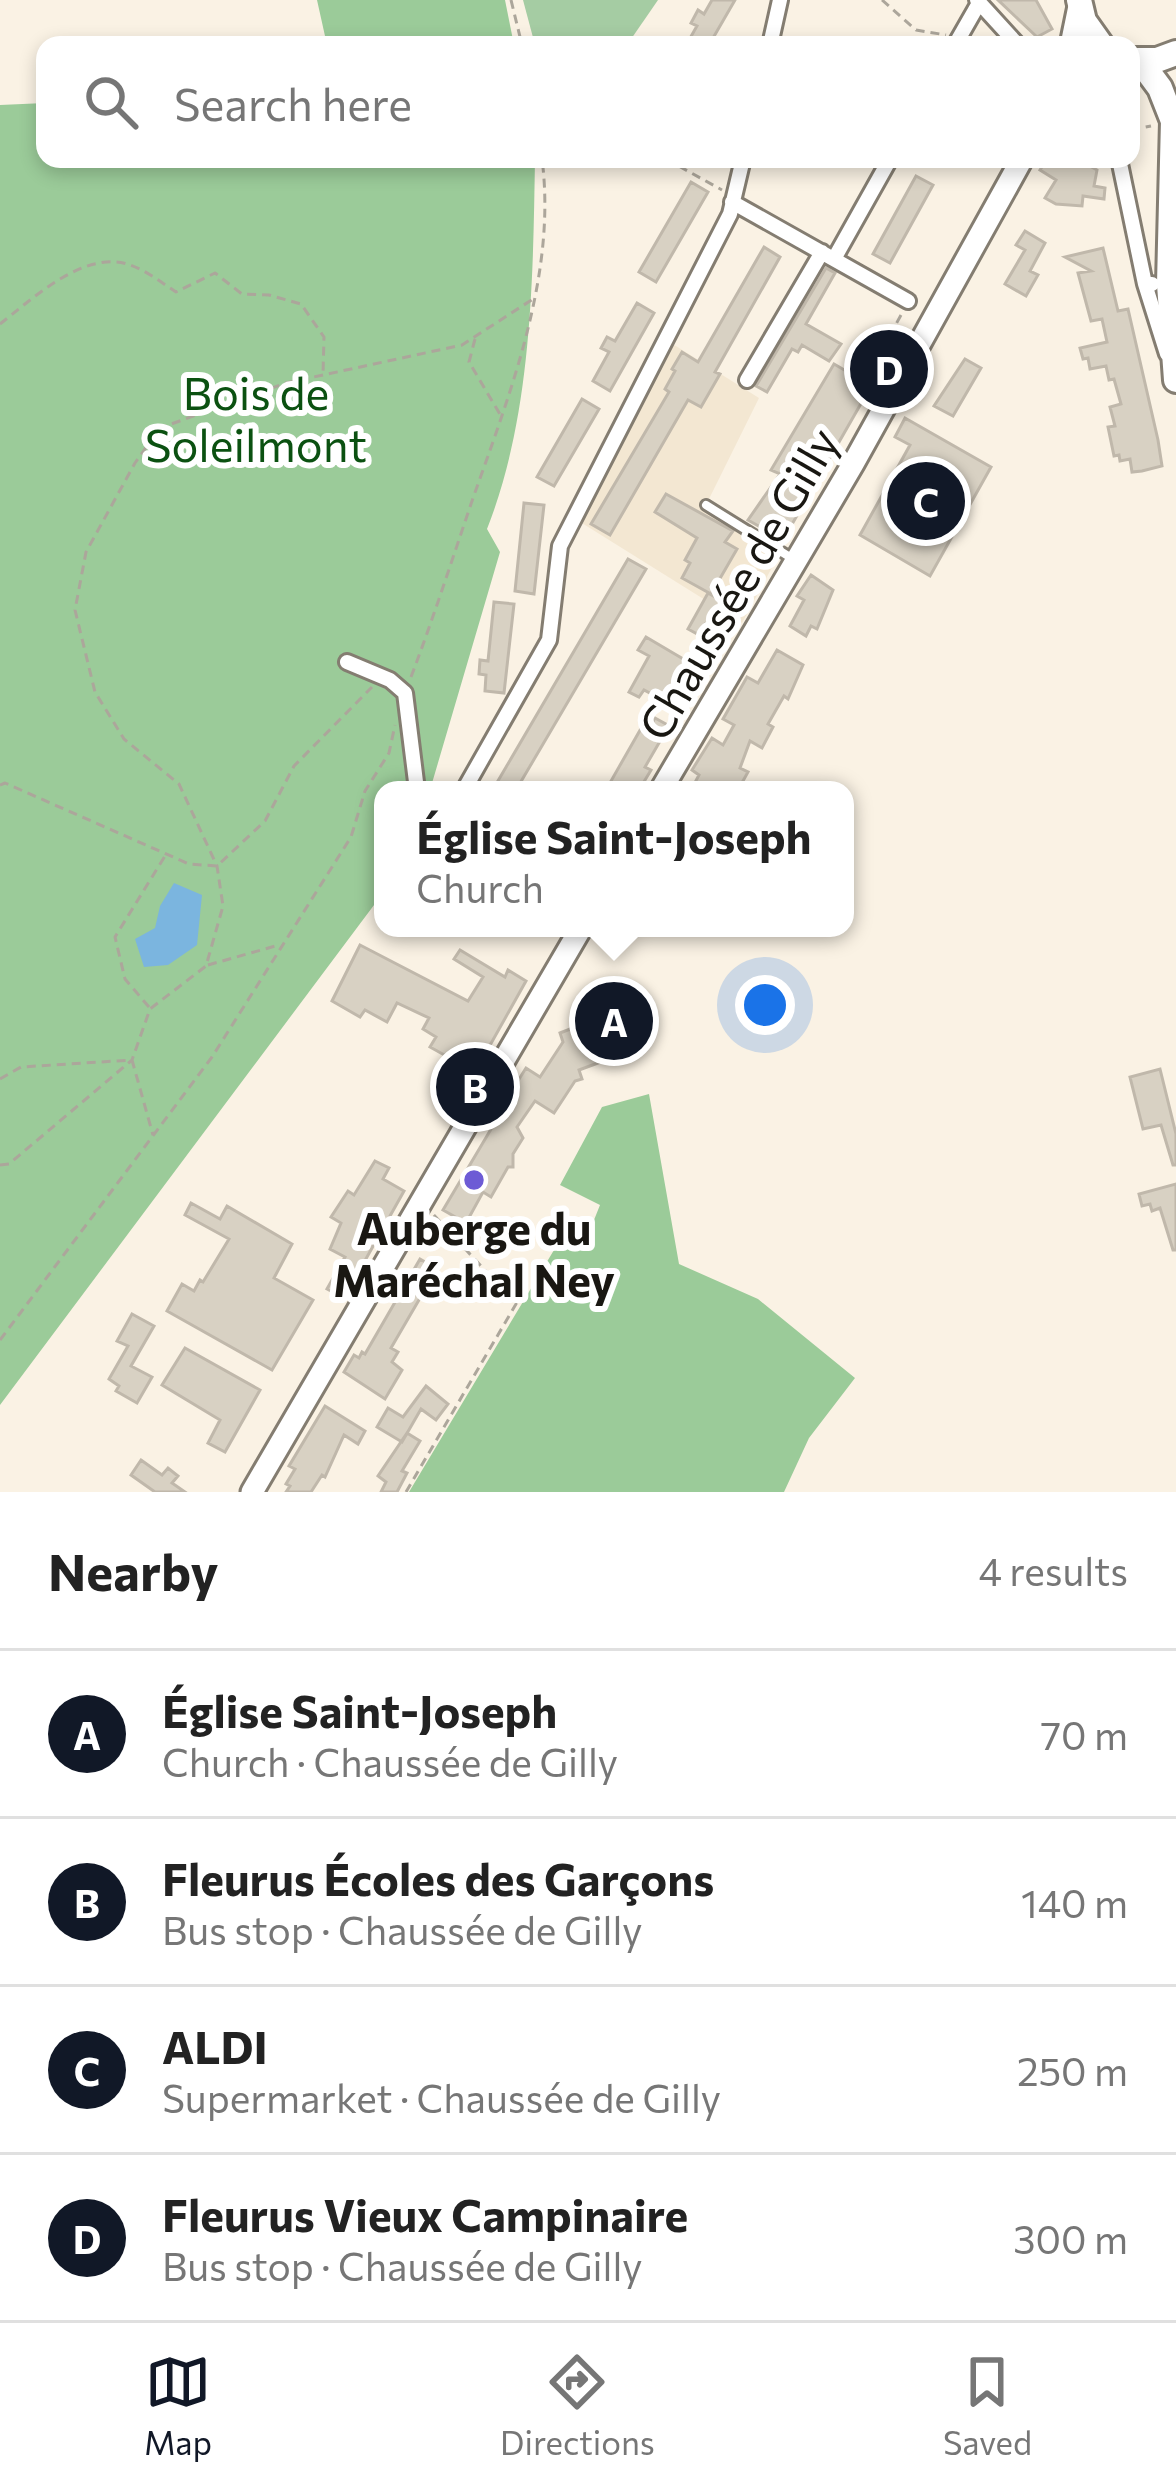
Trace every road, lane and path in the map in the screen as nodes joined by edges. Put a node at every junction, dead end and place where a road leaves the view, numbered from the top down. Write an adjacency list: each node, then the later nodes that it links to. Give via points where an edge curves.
1 (512, 0): 6 (path)
2 (781, 0): 7 (street)
3 (882, 0): 8 (path, via 916,30)
4 (978, 1): 9 (street); 10 (street)
5 (1079, 3): 11 (street); 12 (main road); 13 (highway)
6 (520, 36)
7 (772, 36)
8 (938, 36)
9 (960, 36)
10 (1013, 36)
11 (1064, 36)
12 (1073, 36)
13 (1095, 36)
14 (1176, 52): 15 (highway)
15 (1140, 59)
16 (1140, 65): 25 (highway, via 1173,121)
17 (543, 168): 26 (path)
18 (681, 168): 23 (path)
19 (741, 168): 23 (street)
20 (884, 168): 24 (street)
21 (1017, 168): 30 (main road, Chaussée de Gilly)
22 (1122, 168): 25 (street)
23 (733, 200): 24 (street); 42 (street, via 560,546 549,640)
24 (828, 256): 27 (street); 33 (street)
25 (1157, 284): 31 (highway)
26 (535, 298): 29 (path); 34 (path)
27 (908, 301): 30 (path, via 895,326)
28 (0, 324): 32 (path, via 64,274 116,262 176,292 215,273 242,294 301,304 324,337)
29 (476, 336): 32 (path); 34 (path, via 469,362)
30 (919, 340): 36 (main road, Chaussée de Gilly)
31 (1174, 372)
32 (323, 376): 46 (path, via 160,428 86,552 75,610 95,692 124,739 179,784)
33 (747, 380)
34 (502, 418): 39 (path)
35 (706, 505): 36 (lane)
36 (794, 560): 43 (main road, Chaussée de Gilly)
37 (347, 662): 38 (street)
38 (390, 680): 39 (street); 46 (path, via 364,690 294,766 265,821)
39 (405, 693): 41 (street); 48 (path, via 389,753 364,791 351,837)
40 (0, 773): 44 (path)
41 (416, 781)
42 (469, 781)
43 (666, 781)
44 (3, 784): 45 (path)
45 (166, 854): 46 (path); 50 (path, via 115,937 124,979)
46 (217, 866): 49 (path, via 223,906)
47 (576, 937): 55 (main road)
48 (282, 944): 49 (path); 53 (path)
49 (206, 966): 50 (path)
50 (150, 1009): 51 (path)
51 (132, 1060): 52 (path, via 21,1067); 53 (path); 54 (path)
52 (0, 1079)
53 (153, 1137): 56 (path)
54 (0, 1165)
55 (420, 1204): 57 (main road); 58 (path, via 516,1304)
56 (0, 1340)
57 (252, 1492)
58 (406, 1492)

